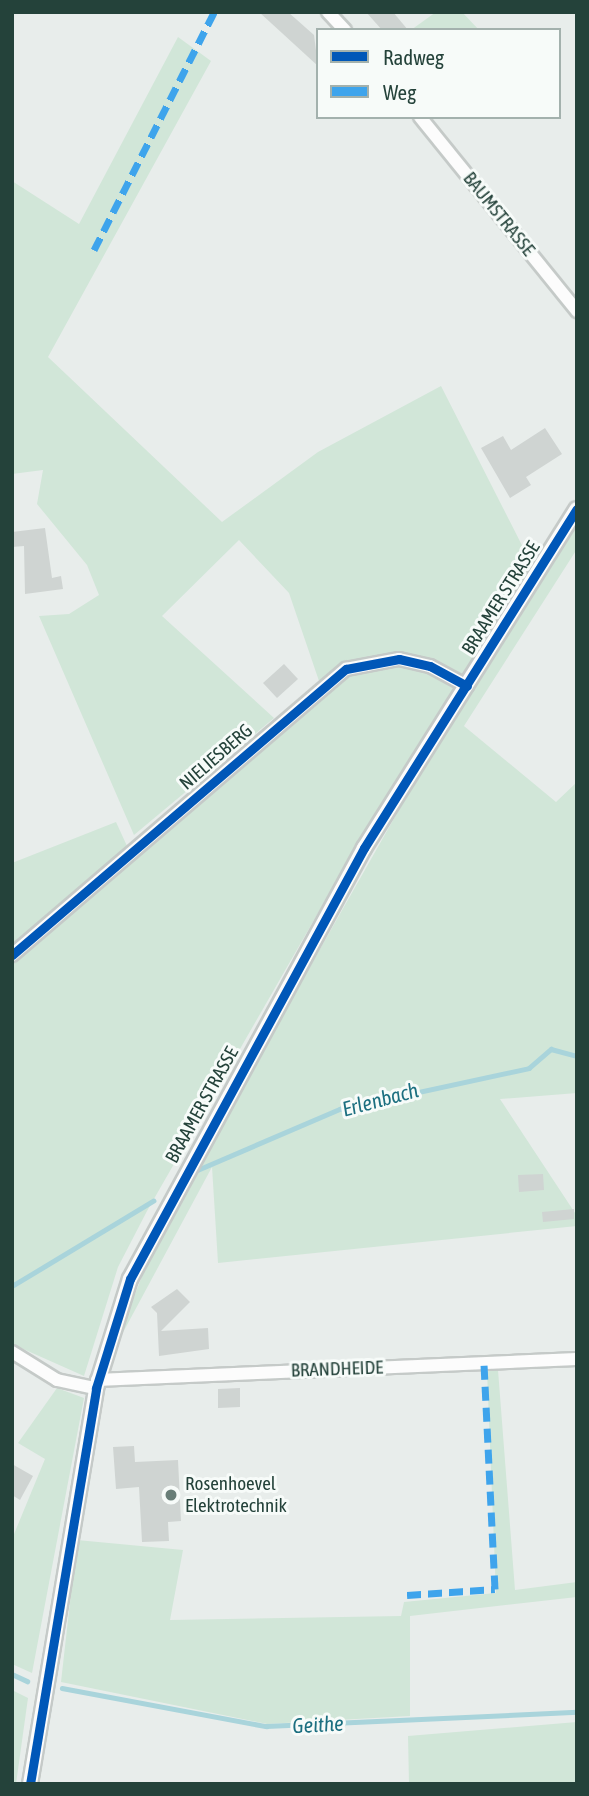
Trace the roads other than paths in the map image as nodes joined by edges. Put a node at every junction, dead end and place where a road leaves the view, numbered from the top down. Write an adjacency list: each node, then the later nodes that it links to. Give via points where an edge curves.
1 (328, 12): 2 (street)
2 (343, 28)
3 (423, 119): 4 (street, BAUMSTRASSE)
4 (577, 311)
5 (577, 509): 6 (street, BRAAMER STRASSE)
6 (467, 686): 7 (street, NIELIESBERG, via 430,666 399,659 346,669); 10 (street, BRAAMER STRASSE, via 363,848 148,1240)
7 (12, 955)
8 (12, 1352): 10 (street, BRANDHEIDE, via 57,1380)
9 (577, 1359): 10 (street, BRANDHEIDE)
10 (97, 1384): 11 (street, BRAAMER STRASSE)
11 (30, 1784)

